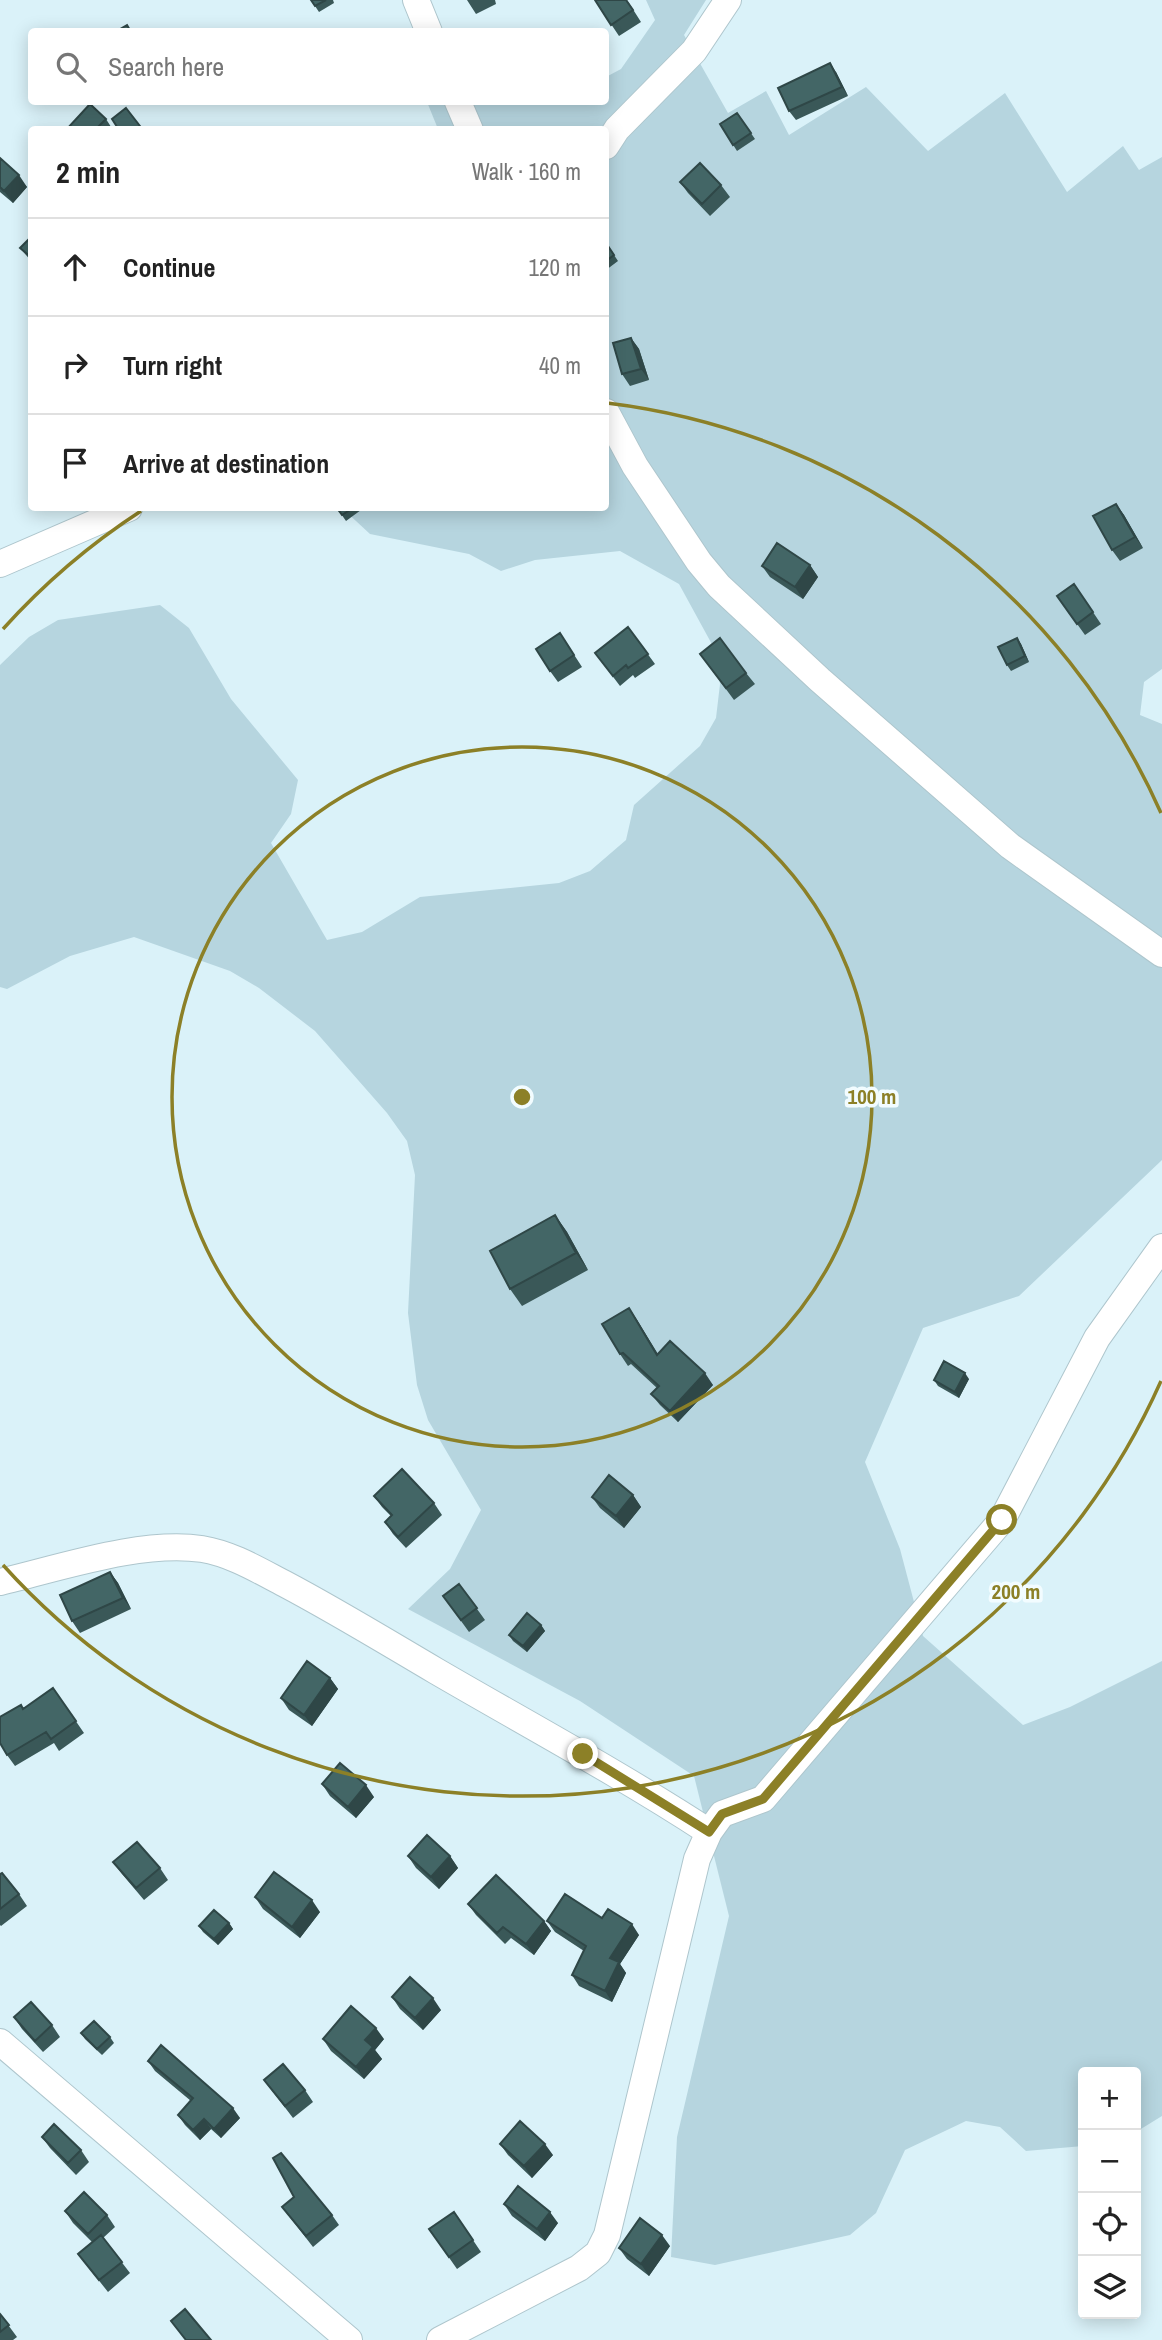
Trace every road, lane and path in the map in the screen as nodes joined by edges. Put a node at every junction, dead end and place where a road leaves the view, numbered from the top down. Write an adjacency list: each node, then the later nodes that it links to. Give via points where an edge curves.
1 (416, 0): 3 (street)
2 (728, 0): 6 (street, via 694,51)
3 (427, 28)
4 (459, 105): 5 (street)
5 (468, 126)
6 (609, 141)
7 (609, 417): 10 (street, via 642,477 719,586 1010,846)
8 (123, 511): 9 (street)
9 (0, 564)
10 (1162, 954)
11 (1162, 1247): 13 (street, via 1097,1338 1002,1520 763,1799 722,1814)
12 (0, 1582): 13 (street, via 163,1547 202,1549 238,1559 573,1748)
13 (709, 1832): 16 (street, via 697,1859 607,2235 598,2253 579,2268)
14 (0, 2042): 15 (street)
15 (349, 2340)
16 (440, 2340)

